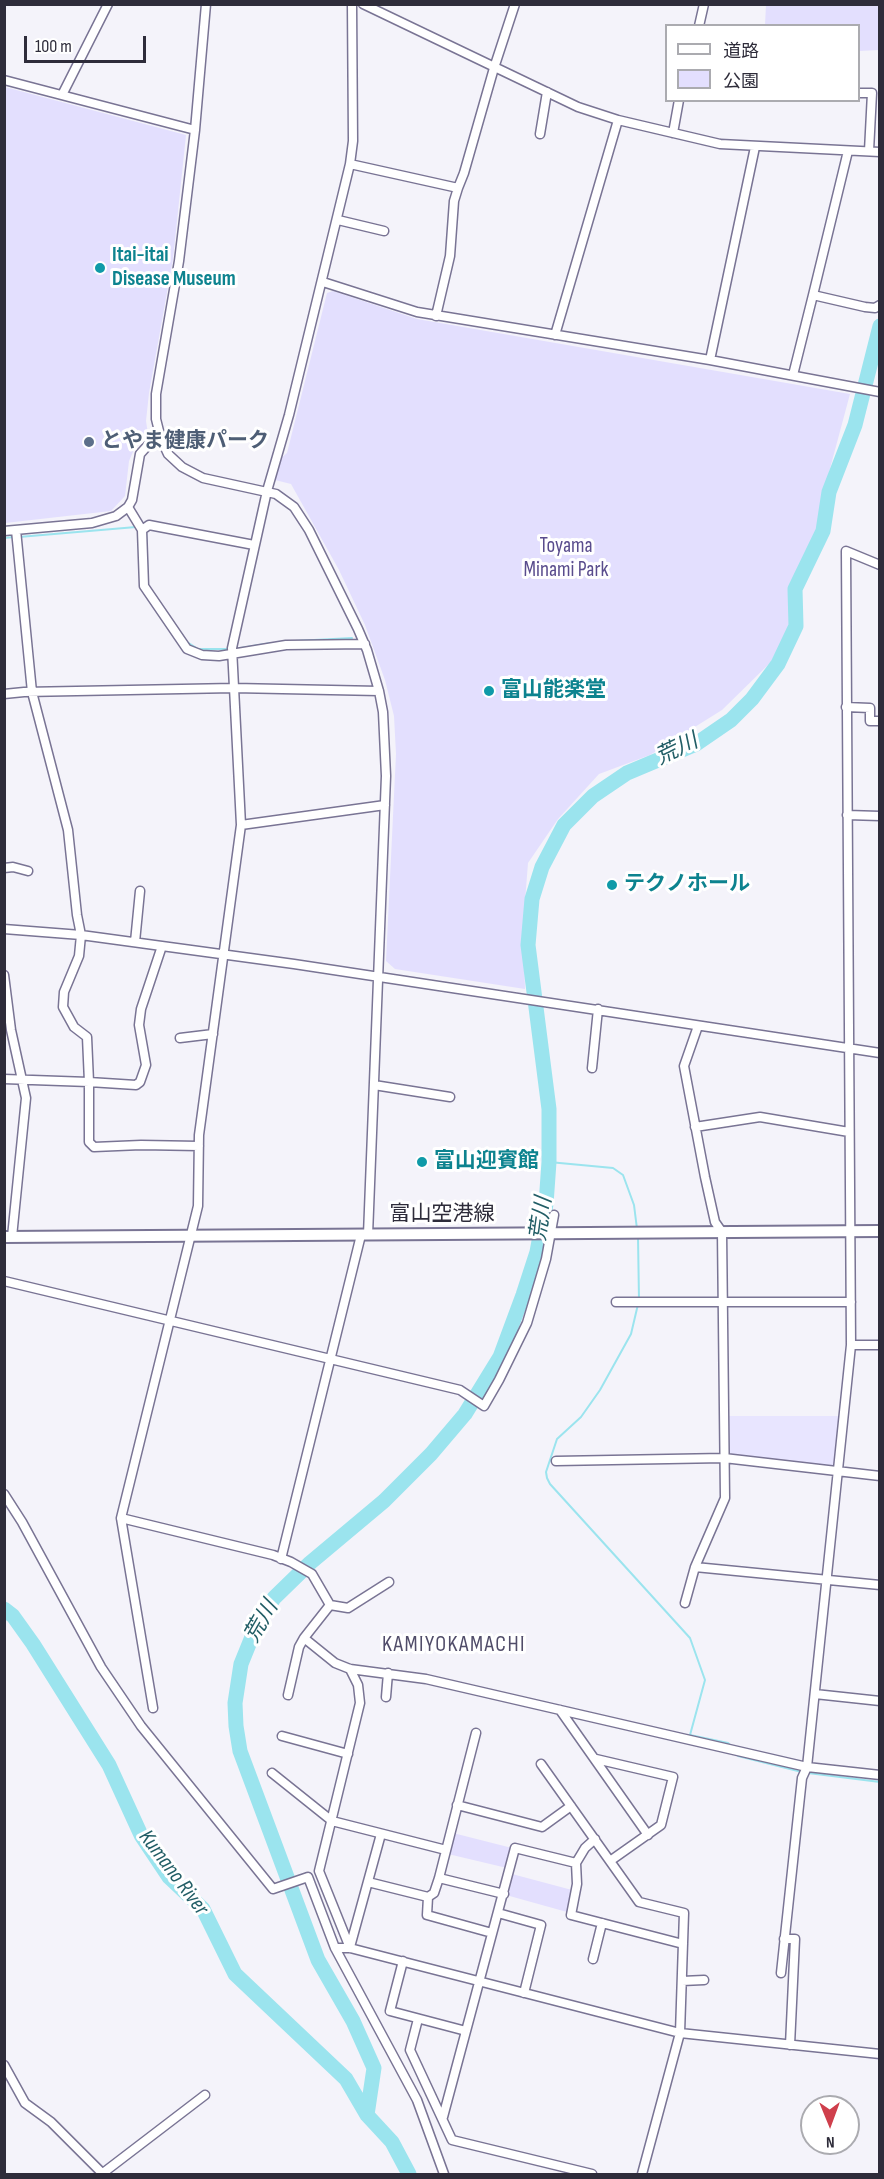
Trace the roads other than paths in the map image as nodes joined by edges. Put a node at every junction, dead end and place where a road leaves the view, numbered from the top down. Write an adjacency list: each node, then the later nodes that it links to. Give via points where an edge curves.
1 (108, 4): 12 (street)
2 (206, 4): 15 (street)
3 (352, 4): 22 (street)
4 (363, 4): 8 (street)
5 (515, 4): 8 (street)
6 (704, 4): 7 (street)
7 (699, 24)
8 (494, 68): 10 (street); 23 (street)
9 (4, 80): 12 (street)
10 (547, 92): 14 (street); 17 (street)
11 (860, 93): 20 (street, via 872,93)
12 (63, 95): 15 (street)
13 (679, 102): 16 (street)
14 (618, 120): 16 (street); 30 (street)
15 (195, 130): 34 (street, via 179,261 156,393)
16 (673, 132): 18 (street, via 720,144)
17 (540, 134)
18 (755, 147): 19 (street); 31 (street)
19 (848, 151): 20 (street); 27 (street)
20 (868, 151): 21 (street)
21 (879, 152)
22 (350, 164): 23 (street); 24 (street)
23 (458, 188): 29 (street, via 450,256)
24 (338, 220): 25 (street); 26 (street)
25 (384, 231)
26 (323, 282): 29 (street); 35 (street)
27 (813, 295): 28 (street, via 865,307); 32 (street)
28 (879, 305)
29 (436, 316): 30 (street)
30 (555, 335): 31 (street)
31 (710, 360): 32 (street)
32 (793, 375): 33 (street)
33 (879, 392)
34 (161, 439): 35 (street, via 168,454 203,478); 36 (street, via 148,444 141,454)
35 (267, 490): 40 (street); 42 (street, via 284,499 300,516)
36 (128, 507): 37 (street, via 116,516 92,523); 38 (street)
37 (16, 530): 39 (street); 46 (street)
38 (142, 530): 40 (street, via 149,525); 43 (street, via 144,586 175,635 187,649 202,655)
39 (4, 531)
40 (254, 545): 43 (street)
41 (879, 565): 48 (street, via 846,551)
42 (365, 644): 43 (street, via 286,645); 45 (street)
43 (232, 652): 44 (street)
44 (234, 688): 45 (street); 46 (street); 53 (street)
45 (379, 691): 50 (street, via 386,745)
46 (32, 692): 47 (street); 58 (street, via 68,830)
47 (4, 694)
48 (846, 707): 49 (street, via 870,708 870,721); 51 (street)
49 (879, 721)
50 (385, 805): 53 (street); 63 (street)
51 (847, 815): 52 (street); 68 (street)
52 (879, 816)
53 (241, 825): 61 (street)
54 (4, 868): 55 (street)
55 (28, 871)
56 (140, 891): 59 (street)
57 (4, 929): 58 (street)
58 (81, 935): 59 (street); 73 (street, via 79,956 64,992 63,1007 74,1027 87,1037)
59 (135, 942): 60 (street)
60 (162, 946): 61 (street); 73 (street, via 141,1009 139,1024 146,1065 140,1082)
61 (224, 954): 63 (street); 66 (street)
62 (4, 975): 71 (street)
63 (378, 977): 64 (street); 74 (street)
64 (598, 1009): 65 (street); 70 (street)
65 (698, 1026): 68 (street); 76 (street, via 684,1066)
66 (213, 1034): 67 (street); 78 (street)
67 (180, 1038)
68 (848, 1048): 69 (street); 77 (street)
69 (879, 1053)
70 (592, 1068)
71 (21, 1079): 72 (street); 73 (street); 86 (street, via 26,1098)
72 (4, 1080)
73 (89, 1082): 78 (street, via 89,1142 94,1147)
74 (374, 1085): 75 (street); 84 (street)
75 (450, 1097)
76 (695, 1127): 77 (street, via 760,1117); 82 (street, via 715,1222)
77 (849, 1132): 80 (street)
78 (199, 1146): 85 (street, via 198,1206)
79 (554, 1215): 83 (street)
80 (850, 1231): 81 (main road, 富山空港線); 82 (main road, 富山空港線); 90 (street)
81 (879, 1231)
82 (722, 1232): 83 (main road, 富山空港線); 89 (street)
83 (551, 1234): 84 (main road, 富山空港線); 94 (street, via 527,1323 484,1406 460,1390)
84 (364, 1235): 85 (main road, 富山空港線); 94 (street)
85 (192, 1236): 86 (main road, 富山空港線); 91 (street)
86 (8, 1237)
87 (4, 1281): 91 (street)
88 (616, 1302): 89 (street)
89 (723, 1302): 90 (street); 95 (street)
90 (851, 1302): 92 (street)
91 (170, 1321): 94 (street); 100 (street)
92 (851, 1345): 93 (street); 97 (street)
93 (879, 1345)
94 (330, 1360): 101 (street)
95 (724, 1458): 96 (street); 97 (street); 102 (street, via 725,1498)
96 (556, 1461)
97 (838, 1472): 98 (street); 103 (street)
98 (879, 1476)
99 (4, 1494): 143 (street, via 101,1667 141,1726 273,1889 308,1877)
100 (121, 1518): 101 (street); 115 (street)
101 (281, 1559): 107 (street, via 312,1574)
102 (695, 1567): 103 (street); 106 (street)
103 (827, 1580): 105 (street); 111 (street)
104 (389, 1582): 107 (street, via 348,1608)
105 (879, 1585)
106 (685, 1603)
107 (330, 1605): 108 (street)
108 (304, 1638): 109 (street, via 335,1664); 112 (street)
109 (350, 1669): 110 (street); 119 (street, via 358,1685 360,1703)
110 (388, 1673): 113 (street); 116 (street)
111 (815, 1694): 114 (street); 122 (street)
112 (288, 1695)
113 (386, 1697)
114 (879, 1701)
115 (153, 1707)
116 (560, 1710): 120 (street); 122 (street)
117 (476, 1732): 125 (street)
118 (282, 1736): 119 (street)
119 (348, 1754): 127 (street)
120 (596, 1759): 129 (street); 129 (street, via 673,1777 661,1825)
121 (541, 1764): 126 (street)
122 (807, 1767): 124 (street); 141 (street, via 802,1778)
123 (272, 1773): 127 (street)
124 (879, 1775)
125 (457, 1805): 126 (street, via 542,1827); 131 (street)
126 (571, 1806): 130 (street)
127 (332, 1821): 128 (street); 144 (street, via 319,1871)
128 (381, 1834): 131 (street); 135 (street)
129 (648, 1834): 132 (street)
130 (595, 1839): 132 (street); 133 (street)
131 (446, 1850): 134 (street)
132 (610, 1862): 142 (street, via 639,1902 684,1913)
133 (576, 1863): 136 (street, via 515,1848); 139 (street, via 577,1884 571,1915)
134 (439, 1878): 136 (street); 137 (street, via 434,1893)
135 (368, 1881): 137 (street); 144 (street)
136 (504, 1894): 138 (street)
137 (428, 1897): 140 (street, via 427,1915)
138 (498, 1913): 140 (street); 151 (street, via 541,1925)
139 (602, 1923): 142 (street); 145 (street)
140 (492, 1933): 149 (street)
141 (784, 1939): 147 (street); 155 (street, via 795,1939)
142 (683, 1944): 150 (street)
143 (335, 1948): 144 (street); 161 (street, via 417,2100)
144 (350, 1948): 146 (street)
145 (593, 1959)
146 (403, 1961): 149 (street); 152 (street, via 390,2011)
147 (781, 1973)
148 (704, 1980): 150 (street)
149 (479, 1981): 151 (street); 153 (street)
150 (682, 1981): 154 (street)
151 (524, 1993): 154 (street)
152 (418, 2019): 153 (street); 159 (street, via 410,2050)
153 (466, 2031): 159 (street)
154 (680, 2033): 155 (street); 163 (street)
155 (790, 2045): 156 (street)
156 (879, 2054)
157 (4, 2065): 160 (street, via 25,2103 51,2122)
158 (205, 2095): 160 (street)
159 (443, 2117): 162 (street, via 452,2140)
160 (103, 2174)
161 (444, 2175)
162 (592, 2175)
163 (642, 2175)

